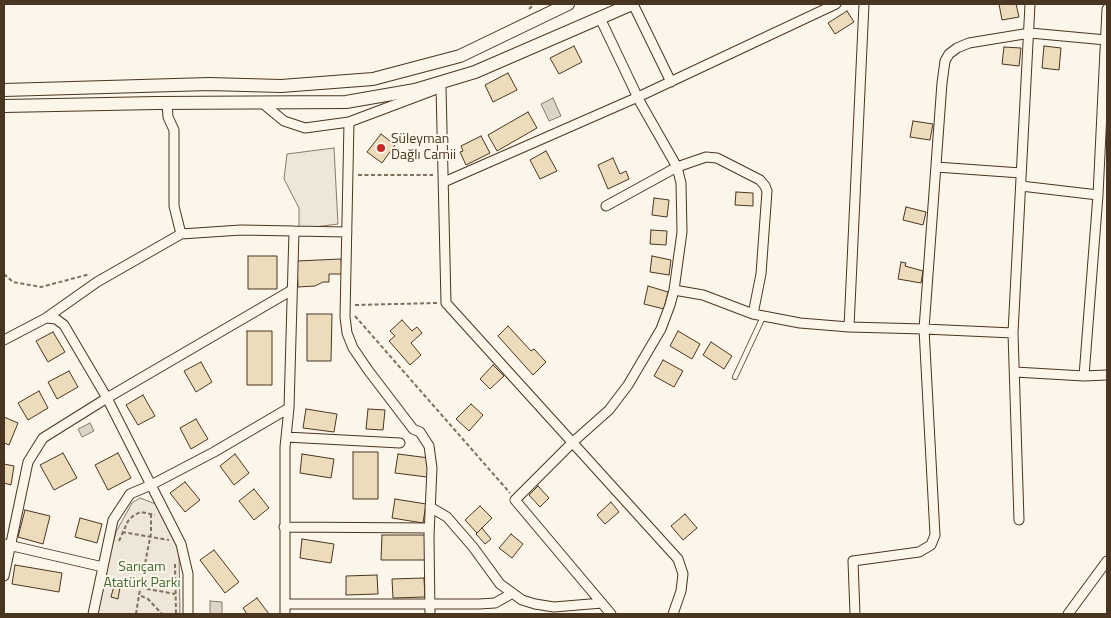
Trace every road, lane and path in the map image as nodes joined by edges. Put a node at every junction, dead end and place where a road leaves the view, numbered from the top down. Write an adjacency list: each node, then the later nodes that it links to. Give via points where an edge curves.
1 (568, 4): 13 (main road, via 460,56 373,79 281,86 209,84)
2 (632, 4): 7 (main road); 11 (street)
3 (836, 4): 11 (street)
4 (864, 4): 40 (street)
5 (1030, 4): 8 (street)
6 (1107, 9): 9 (street)
7 (600, 18): 10 (main road); 14 (street)
8 (1030, 33): 9 (street); 21 (street, via 969,43 949,54 943,71); 22 (street)
9 (1106, 40): 19 (street)
10 (475, 72): 12 (street); 15 (main road, via 415,90 346,102)
11 (671, 82): 14 (street)
12 (442, 87): 18 (street); 24 (street)
13 (4, 90)
14 (638, 97): 20 (street); 24 (street)
15 (261, 102): 16 (main road); 18 (street, via 284,121 305,128)
16 (167, 103): 17 (main road); 30 (street, via 168,117 174,130 174,206)
17 (4, 106)
18 (349, 122): 23 (street)
19 (1104, 128): 26 (street)
20 (677, 167): 27 (street); 34 (street, via 681,183 682,232); 37 (street, via 706,157 717,158 760,180 765,186 762,274)
21 (936, 167): 22 (street); 41 (street)
22 (1021, 172): 25 (street)
23 (348, 176): 24 (path); 29 (street)
24 (444, 179): 35 (street)
25 (1021, 186): 26 (street); 42 (street)
26 (1098, 195): 46 (street)
27 (606, 206)
28 (294, 231): 29 (street); 30 (street); 33 (street)
29 (347, 232): 36 (street)
30 (181, 234): 39 (street, via 97,282)
31 (4, 274): 32 (path, via 13,282 41,286)
32 (93, 274)
33 (292, 290): 48 (street); 49 (street)
34 (674, 290): 37 (street, via 703,295); 51 (street, via 661,329 628,385 609,410)
35 (446, 303): 36 (path); 51 (street)
36 (345, 305): 54 (path); 55 (street, via 347,333 353,348 429,446 432,468)
37 (753, 314): 38 (street)
38 (763, 316): 40 (street); 47 (lane)
39 (46, 318): 43 (street); 48 (street, via 56,319 64,325)
40 (849, 327): 41 (street)
41 (924, 328): 42 (street); 87 (street, via 935,535 931,545 919,552 853,561)
42 (1013, 333): 44 (street)
43 (4, 340)
44 (1015, 372): 46 (street); 58 (street)
45 (1107, 375): 46 (street)
46 (1084, 376)
47 (735, 377)
48 (106, 398): 53 (street); 64 (street, via 43,438 28,462)
49 (289, 408): 50 (street); 53 (street)
50 (286, 437): 52 (street); 59 (street)
51 (574, 442): 54 (street); 86 (street, via 678,559 683,574 681,591)
52 (400, 443)
53 (151, 485): 68 (street, via 130,494 120,508); 83 (street, via 181,544 188,574)
54 (515, 500): 75 (street)
55 (430, 507): 60 (street); 73 (street, via 447,517)
56 (151, 514): 57 (path); 61 (path, via 141,512 134,515); 63 (path)
57 (156, 515)
58 (1019, 520)
59 (284, 527): 60 (street); 76 (street)
60 (429, 528): 77 (street)
61 (122, 532): 63 (path); 65 (path)
62 (170, 535): 63 (path, via 172,541)
63 (150, 537): 71 (path)
64 (7, 545): 68 (street); 69 (street)
65 (117, 548)
66 (1107, 561): 88 (street)
67 (175, 562): 72 (path)
68 (103, 567): 79 (street)
69 (4, 576)
70 (121, 584): 71 (path)
71 (140, 587): 72 (path); 74 (path)
72 (176, 594): 82 (path)
73 (511, 594): 77 (street, via 495,603); 78 (street)
74 (139, 595): 80 (path); 81 (path, via 148,599)
75 (602, 603): 78 (street); 85 (street)
76 (285, 604): 77 (street); 84 (street)
77 (430, 610)
78 (555, 611)
79 (92, 614)
80 (136, 614)
81 (162, 614)
82 (176, 614)
83 (188, 614)
84 (284, 614)
85 (611, 614)
86 (672, 614)
87 (854, 614)
88 (1068, 614)

